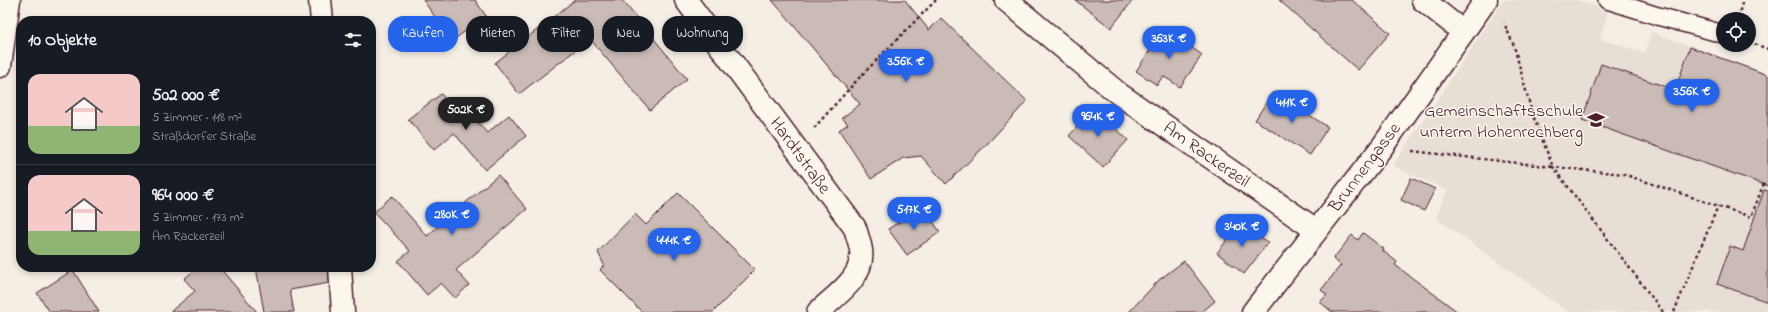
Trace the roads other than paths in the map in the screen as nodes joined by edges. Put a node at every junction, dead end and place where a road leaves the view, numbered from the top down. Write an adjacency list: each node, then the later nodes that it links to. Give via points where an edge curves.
1 (9, 0): 11 (street)
2 (320, 0): 8 (street)
3 (686, 0): 15 (street, Hardtstraße, via 855,228 861,251 859,268 852,281)
4 (1006, 0): 12 (street, Am Rackerzeil, via 1119,94)
5 (1423, 0): 9 (street)
6 (1607, 0): 10 (lane)
7 (1485, 1): 9 (street, Brunnengasse)
8 (322, 16)
9 (1462, 32): 12 (street, Brunnengasse, via 1382,147)
10 (1716, 32)
11 (0, 66)
12 (1316, 230): 16 (street, Brunnengasse)
13 (340, 272): 14 (street)
14 (343, 312)
15 (818, 312)
16 (1253, 312)

